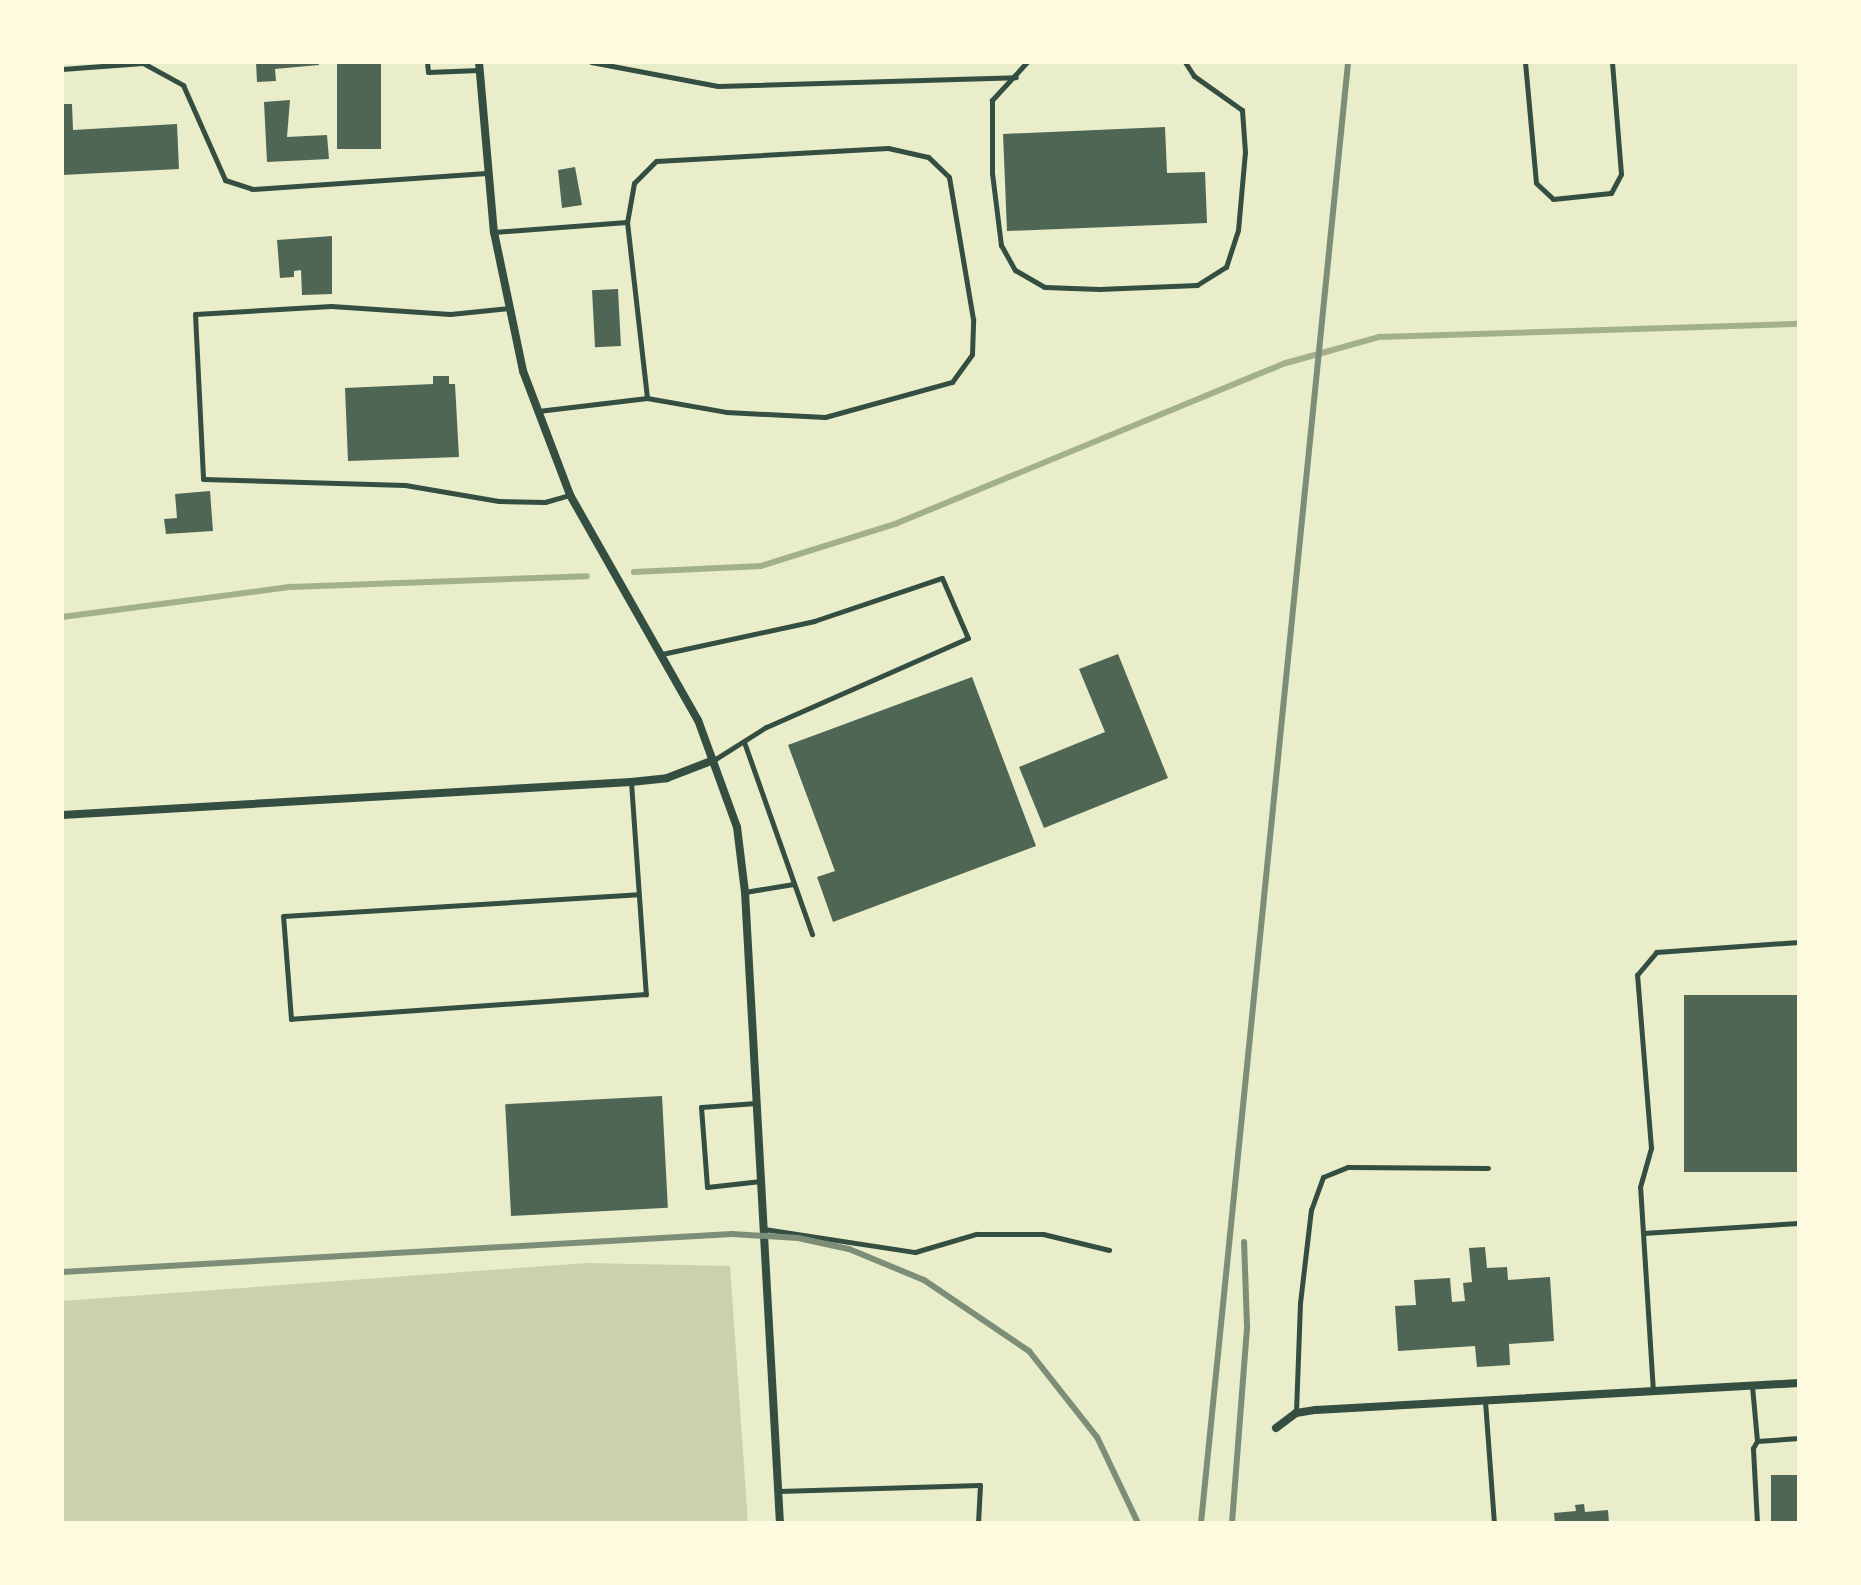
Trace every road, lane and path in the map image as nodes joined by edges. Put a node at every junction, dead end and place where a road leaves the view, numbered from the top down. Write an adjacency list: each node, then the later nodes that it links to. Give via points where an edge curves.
1 (427, 62): 7 (lane, via 428,72)
2 (591, 62): 9 (lane, via 718,86)
3 (1027, 62): 9 (lane)
4 (1185, 62): 9 (lane, via 1194,76 1242,110 1245,152 1238,230 1226,267 1197,285 1045,287 1015,270 1001,245 992,173 992,100)
5 (1525, 62): 6 (lane, via 1536,183 1553,199 1611,193 1621,174)
6 (1612, 62)
7 (480, 66): 10 (street)
8 (62, 69): 10 (lane, via 143,63 183,85 225,180 252,189)
9 (1018, 77)
10 (486, 173): 12 (street)
11 (627, 222): 12 (lane); 14 (lane); 14 (lane, via 634,183 656,161 845,148 888,148 928,157 949,177 973,319 972,354 952,382 825,417 726,412)
12 (494, 232): 13 (street)
13 (509, 308): 15 (street); 16 (lane, via 450,314 331,306 195,314 203,479 405,485 499,501 545,502)
14 (647, 398): 15 (lane)
15 (537, 411): 16 (street)
16 (570, 495): 17 (street)
17 (662, 654): 18 (lane, via 814,621 942,578 968,638 766,727); 19 (street)
18 (744, 742): 19 (lane); 22 (lane)
19 (714, 760): 20 (street, via 667,778); 23 (street, via 737,827)
20 (631, 782): 21 (street); 24 (lane)
21 (62, 815)
22 (793, 884): 23 (lane); 25 (lane)
23 (745, 892): 27 (street)
24 (638, 894): 24 (lane, via 646,994 291,1019 283,916)
25 (812, 934)
26 (1799, 942): 32 (lane, via 1656,952 1637,975 1651,1148 1640,1187)
27 (757, 1103): 29 (street); 29 (lane, via 701,1107 707,1187)
28 (1488, 1168): 38 (lane, via 1348,1167 1323,1177 1311,1210 1300,1303)
29 (762, 1181): 31 (street)
30 (1799, 1223): 32 (lane)
31 (763, 1229): 33 (lane, via 915,1252 989,1234 1043,1234); 42 (street)
32 (1643, 1233): 36 (lane)
33 (1109, 1250)
34 (1799, 1383): 35 (street)
35 (1752, 1386): 36 (street); 41 (lane)
36 (1653, 1392): 37 (street)
37 (1485, 1400): 38 (street); 45 (lane)
38 (1296, 1413): 39 (street)
39 (1276, 1428)
40 (1799, 1438): 41 (lane)
41 (1757, 1441): 46 (lane)
42 (778, 1491): 43 (street); 44 (lane, via 980,1485)
43 (780, 1523)
44 (978, 1523)
45 (1494, 1523)
46 (1757, 1523)

